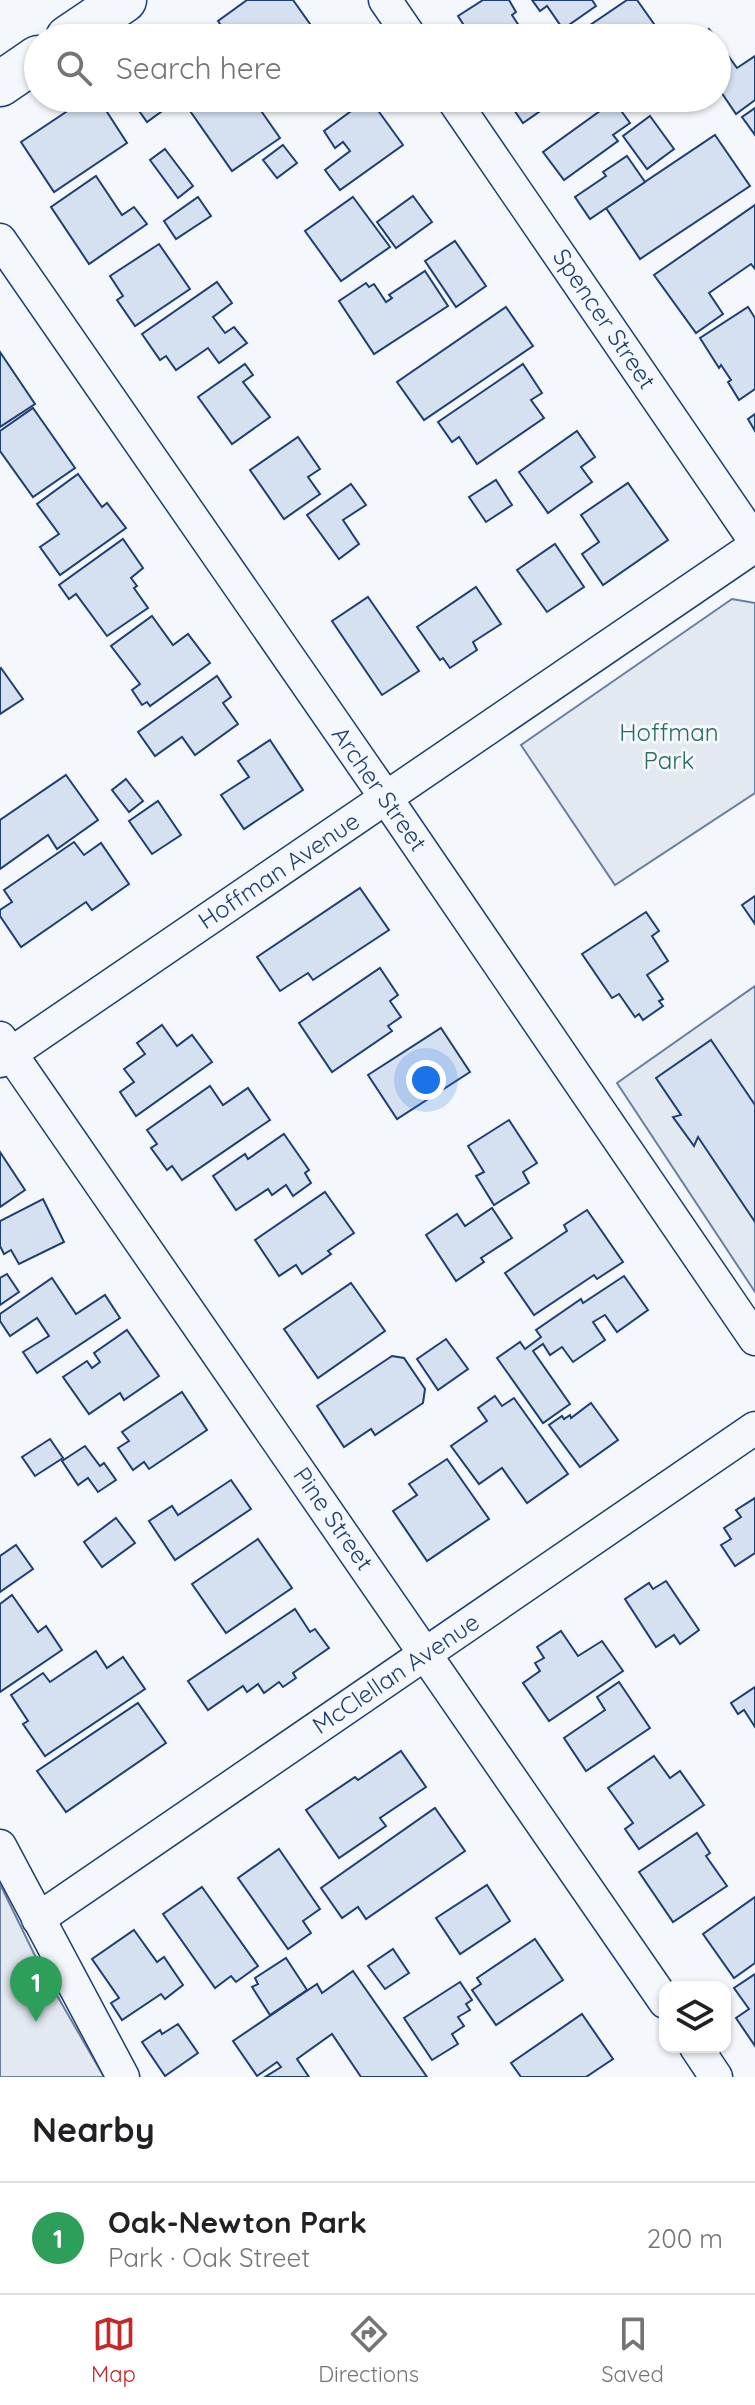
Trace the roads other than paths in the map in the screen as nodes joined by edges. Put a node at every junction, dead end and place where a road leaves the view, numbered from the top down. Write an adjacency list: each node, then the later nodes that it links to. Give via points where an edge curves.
1 (124, 0): 3 (street)
2 (385, 0): 4 (street)
3 (89, 24)
4 (401, 24)
5 (24, 68): 6 (street)
6 (0, 84)
7 (462, 112): 9 (street, Spencer Street)
8 (0, 240): 10 (street, Archer Street)
9 (755, 543): 10 (street, Hoffman Avenue)
10 (386, 798): 11 (street, Hoffman Avenue); 12 (street, Archer Street)
11 (4, 1051): 14 (street, Pine Street)
12 (755, 1339)
13 (755, 1428): 14 (street, McClellan Avenue)
14 (426, 1653): 16 (street, McClellan Avenue); 17 (street, Pine Street)
15 (0, 1846): 16 (street)
16 (38, 1919): 19 (street)
17 (659, 1993)
18 (700, 2053): 20 (street)
19 (123, 2077)
20 (716, 2077)

